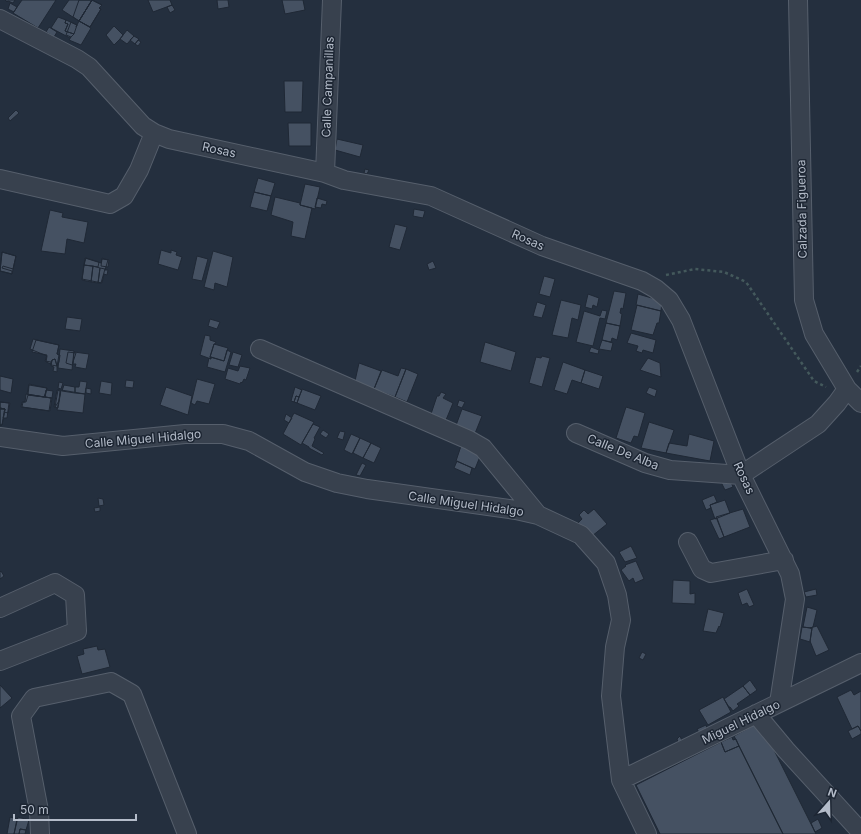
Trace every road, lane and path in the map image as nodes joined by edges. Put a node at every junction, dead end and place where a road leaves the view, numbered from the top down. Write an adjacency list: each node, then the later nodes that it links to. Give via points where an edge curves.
1 (332, 0): 5 (street, Calle Campanillas)
2 (798, 0): 9 (street, Calzada Figueroa, via 804,300 814,334)
3 (0, 19): 4 (street, Rosas, via 89,67 143,126)
4 (154, 133): 5 (street, Rosas, via 169,139); 6 (street, via 139,170 124,196 110,204)
5 (325, 173): 7 (street, Rosas, via 344,180 431,196 542,246)
6 (0, 179)
7 (642, 281): 9 (path, via 695,270 724,272 746,282 814,381 829,388); 13 (street, Rosas, via 669,300 681,320)
8 (260, 349): 14 (street, Calle Miguel Hidalgo, via 483,448)
9 (847, 389): 10 (street, Calzada Figueroa); 13 (street, via 818,424)
10 (861, 403)
11 (576, 433): 13 (street, Calle De Alba, via 645,463 670,470)
12 (0, 437): 14 (street, Calle Miguel Hidalgo, via 63,446 185,434 223,434 249,441 305,472 337,483 366,490)
13 (741, 475): 16 (street, Rosas)
14 (538, 515): 22 (street, Calle Miguel Hidalgo, via 581,535 606,563 617,595 621,620 615,647 612,696)
15 (688, 542): 16 (street, via 702,569 711,573)
16 (784, 560): 20 (street, Rosas, via 795,598)
17 (0, 608): 18 (street, via 55,583 75,595 77,631)
18 (0, 661)
19 (861, 663): 20 (street, Miguel Hidalgo)
20 (779, 703): 21 (street, Miguel Hidalgo)
21 (756, 714): 22 (street, Miguel Hidalgo); 23 (street)
22 (621, 780): 26 (street, Calle Miguel Hidalgo)
23 (861, 832)
24 (40, 834): 25 (street, via 39,811 21,716 34,698 110,682 132,694)
25 (187, 834)
26 (647, 834)

